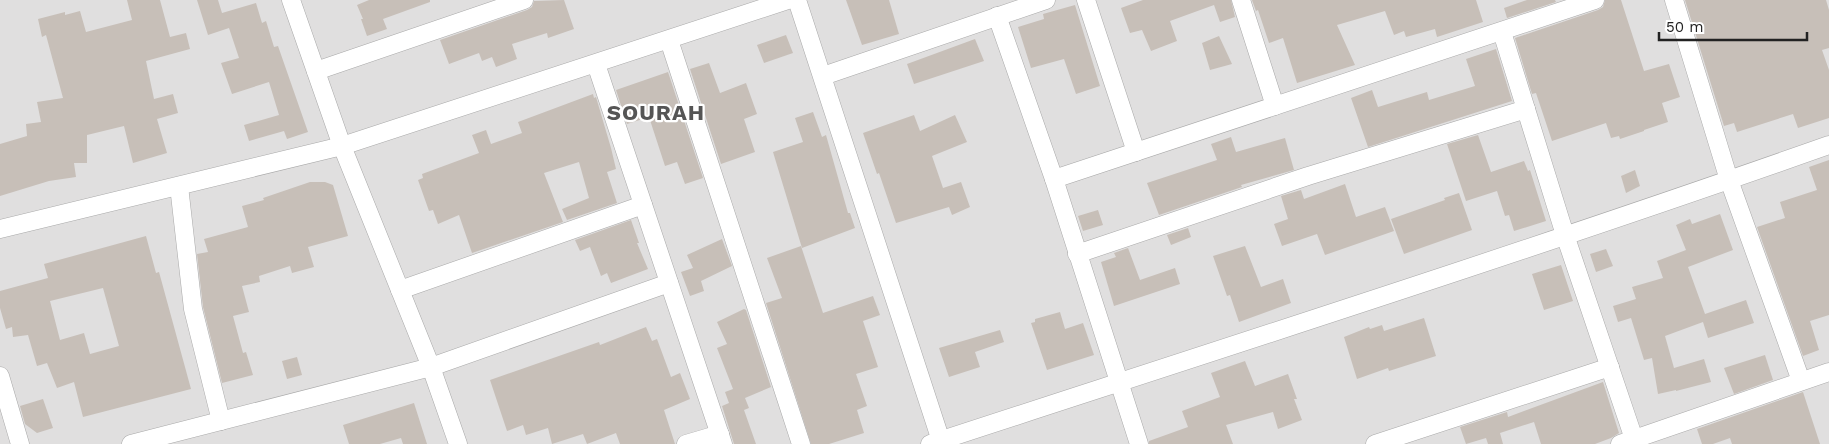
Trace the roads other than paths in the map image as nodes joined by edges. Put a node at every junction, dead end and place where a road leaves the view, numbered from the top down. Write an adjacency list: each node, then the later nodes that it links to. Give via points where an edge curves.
1 (291, 0): 14 (street)
2 (524, 0): 14 (street)
3 (788, 0): 12 (street)
4 (797, 0): 15 (street)
5 (1046, 0): 10 (street)
6 (1086, 0): 20 (street)
7 (1241, 0): 16 (street)
8 (1595, 0): 11 (street)
9 (1674, 0): 22 (street)
10 (997, 16): 15 (street); 21 (street)
11 (1502, 32): 16 (street); 17 (street)
12 (669, 40): 13 (street); 44 (street)
13 (596, 64): 19 (street); 24 (street)
14 (316, 71): 19 (street)
15 (823, 76): 39 (street)
16 (1275, 106): 20 (street)
17 (1526, 108): 26 (street); 27 (street, via 1308,176)
18 (1829, 145): 22 (street)
19 (342, 146): 23 (street); 29 (street)
20 (1136, 152): 21 (street)
21 (1054, 179): 27 (street)
22 (1729, 180): 26 (street); 34 (street)
23 (179, 186): 25 (street); 36 (street, via 193,309)
24 (643, 205): 28 (street); 29 (street)
25 (0, 229)
26 (1565, 235): 31 (street); 35 (street)
27 (1078, 254): 35 (street)
28 (669, 282): 30 (street); 37 (street)
29 (400, 290): 30 (street)
30 (431, 367): 36 (street); 42 (street)
31 (1610, 367): 38 (street); 46 (street)
32 (1829, 372): 34 (street)
33 (0, 376): 40 (street)
34 (1801, 381): 38 (street)
35 (1120, 383): 39 (street); 45 (street)
36 (221, 421): 41 (street)
37 (722, 439): 43 (street)
38 (1627, 442)
39 (937, 443)
40 (20, 444)
41 (131, 444)
42 (458, 444)
43 (686, 444)
44 (801, 444)
45 (1139, 444)
46 (1376, 444)

